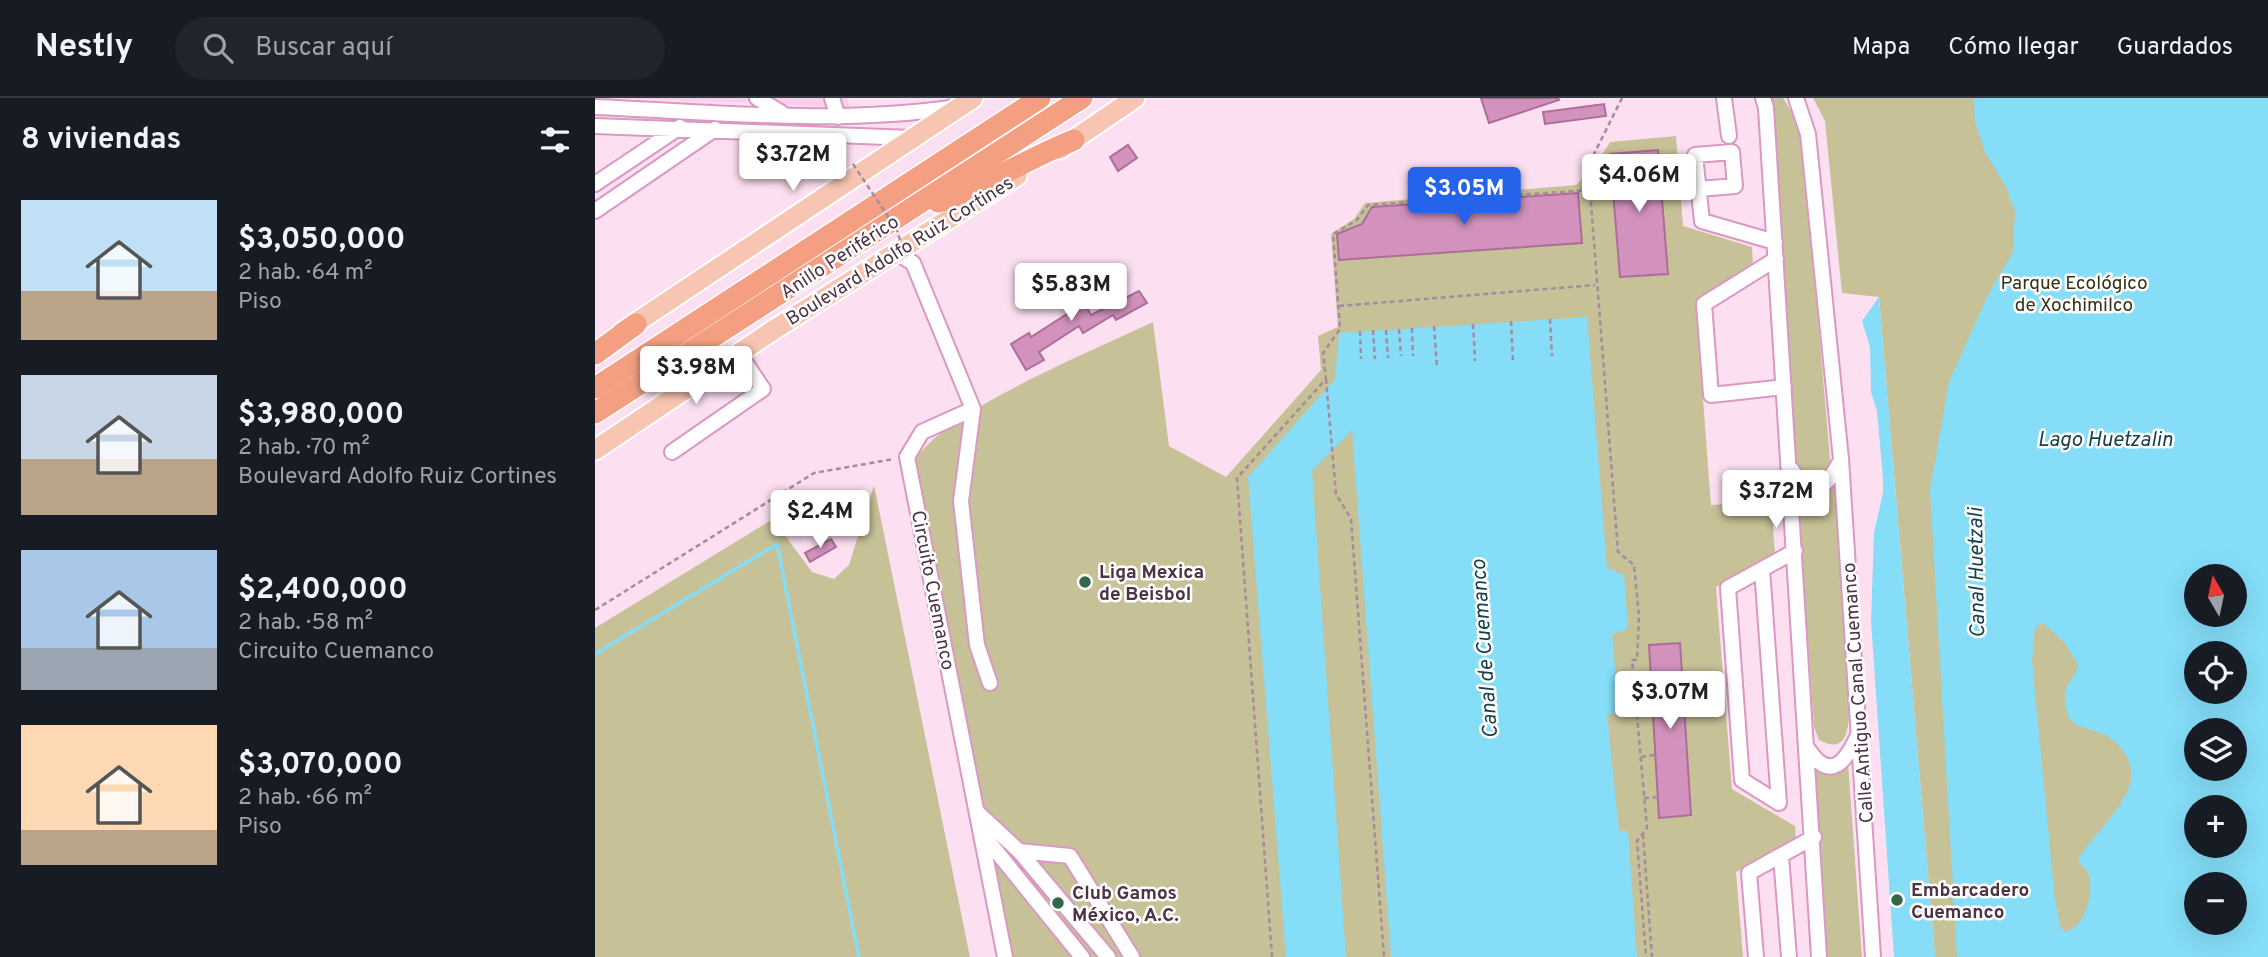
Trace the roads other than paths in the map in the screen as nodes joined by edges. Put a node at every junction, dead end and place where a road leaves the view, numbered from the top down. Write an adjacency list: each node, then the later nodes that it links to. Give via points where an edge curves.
1 (757, 98): 13 (street)
2 (832, 98): 15 (street)
3 (1040, 98): 34 (highway, Anillo Periférico)
4 (1082, 98): 26 (highway, Anillo Periférico)
5 (1135, 98): 22 (main road, Boulevard Adolfo Ruiz Cortines)
6 (1724, 98): 20 (street)
7 (1763, 98): 27 (street)
8 (1796, 98): 39 (street, Calle Antiguo Canal Cuemanco, via 1808,134)
9 (963, 101): 14 (street, via 912,114); 21 (main road)
10 (595, 107): 11 (street)
11 (690, 111): 12 (street); 17 (street)
12 (723, 113): 13 (street); 18 (street)
13 (787, 115): 15 (street)
14 (855, 116): 15 (street); 19 (street)
15 (838, 117)
16 (595, 126): 17 (street)
17 (679, 129): 18 (street); 23 (street)
18 (715, 131): 19 (street); 25 (street)
19 (854, 135): 21 (street)
20 (1728, 136)
21 (912, 138): 30 (main road)
22 (1074, 140): 26 (highway, via 958,196); 29 (main road, Boulevard Adolfo Ruiz Cortines, via 918,238)
23 (595, 184)
24 (1699, 189): 27 (street, via 1702,221)
25 (595, 211)
26 (909, 211): 36 (highway, Anillo Periférico)
27 (1775, 242): 28 (street)
28 (1776, 259): 33 (street); 33 (street, via 1704,304 1711,395)
29 (903, 261): 32 (main road, Boulevard Adolfo Ruiz Cortines); 35 (street)
30 (635, 324): 31 (highway)
31 (595, 352)
32 (739, 354): 37 (main road, Boulevard Adolfo Ruiz Cortines); 38 (street, via 764,389)
33 (1784, 387): 40 (street)
34 (595, 388)
35 (973, 410): 43 (street, via 961,501 977,645); 46 (street, Circuito Cuemanco, via 922,432 907,457)
36 (595, 413)
37 (595, 450)
38 (672, 452)
39 (1841, 459): 40 (street, via 1830,480 1810,490 1800,485); 44 (street, Calle Antiguo Canal Cuemanco)
40 (1790, 466): 41 (street)
41 (1795, 551): 42 (street); 45 (street)
42 (1762, 569): 42 (street, via 1728,588 1742,780 1779,803)
43 (990, 683)
44 (1861, 731): 45 (street, via 1847,758 1838,765 1817,762); 58 (street, Calle Antiguo Canal Cuemanco)
45 (1807, 747): 48 (street)
46 (977, 812): 47 (street, Circuito Cuemanco); 49 (street)
47 (981, 832): 51 (street, Circuito Cuemanco); 52 (street)
48 (1814, 836): 50 (street); 57 (street)
49 (1019, 851): 53 (street); 54 (street, via 1070,856)
50 (1781, 856): 55 (street, via 1749,873); 56 (street)
51 (1005, 957)
52 (1082, 957)
53 (1108, 957)
54 (1132, 957)
55 (1756, 957)
56 (1789, 957)
57 (1819, 957)
58 (1873, 957)

